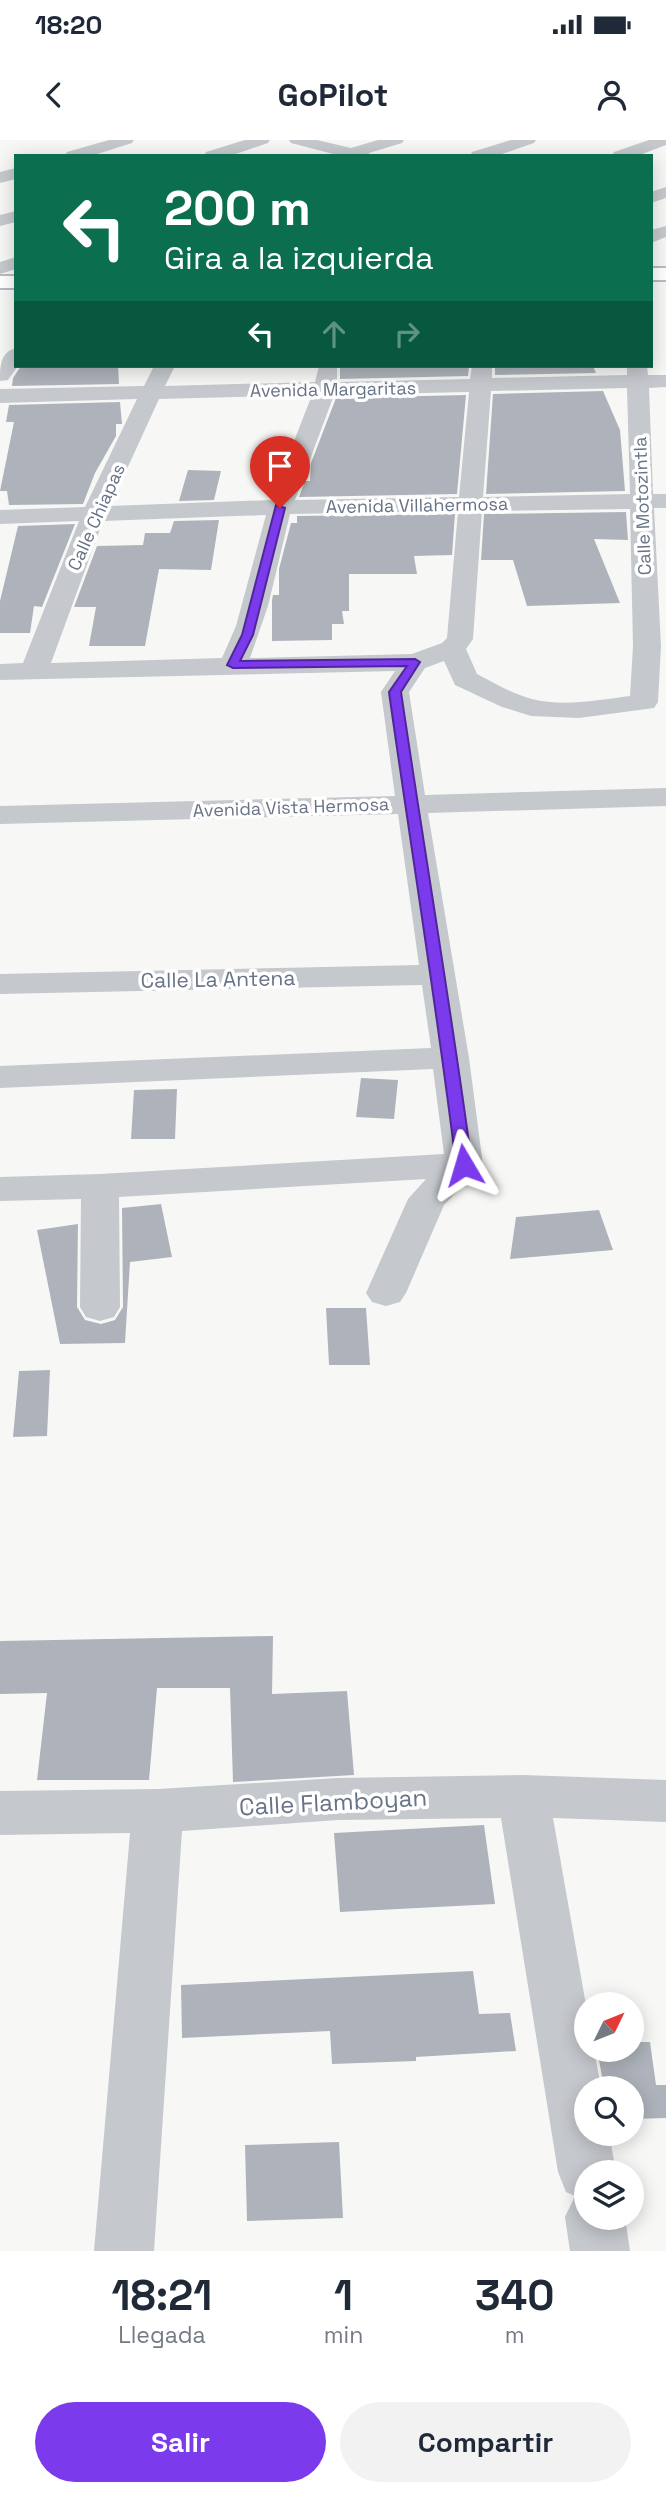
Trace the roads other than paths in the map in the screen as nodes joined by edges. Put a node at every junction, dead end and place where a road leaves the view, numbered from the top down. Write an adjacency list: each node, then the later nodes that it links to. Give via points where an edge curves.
1 (262, 140): 8 (street)
2 (297, 140): 9 (street)
3 (396, 140): 10 (street)
4 (528, 140): 11 (street)
5 (665, 140): 12 (street)
6 (116, 141): 7 (street)
7 (79, 154)
8 (218, 154)
9 (353, 154)
10 (360, 154)
11 (484, 154)
12 (626, 154)
13 (14, 357): 16 (street)
14 (163, 368): 20 (street, Calle Chiapas)
15 (637, 374): 17 (street, Avenida Margaritas); 19 (street, Avenida Margaritas); 22 (street, Calle Motozintla)
16 (0, 375)
17 (481, 376): 18 (street, Avenida Margaritas); 23 (street)
18 (327, 378): 20 (street, Avenida Margaritas); 24 (street)
19 (666, 382)
20 (153, 393): 21 (street, Avenida Margaritas); 25 (street, Calle Chiapas)
21 (0, 396)
22 (654, 501): 23 (street, Avenida Villahermosa); 28 (street, Calle Motozintla)
23 (472, 505): 24 (street, Avenida Villahermosa); 27 (street)
24 (280, 508): 25 (street, Avenida Villahermosa); 30 (street, via 247,635)
25 (93, 516): 26 (street, Avenida Villahermosa); 31 (street, Calle Chiapas)
26 (0, 517)
27 (456, 644): 28 (street, Calle Motozintla, via 465,679 541,709 644,702); 29 (street)
28 (657, 646)
29 (415, 662): 30 (street); 34 (street, via 395,692)
30 (233, 665): 31 (street)
31 (34, 670): 32 (street)
32 (0, 672)
33 (666, 797): 34 (street, Avenida Vista Hermosa)
34 (411, 802): 35 (street, Avenida Vista Hermosa); 36 (street)
35 (0, 814)
36 (436, 975): 37 (street, Calle La Antena); 38 (street)
37 (0, 984)
38 (451, 1058): 39 (street); 40 (street)
39 (0, 1077)
40 (464, 1165): 41 (street); 43 (street, via 427,1199)
41 (100, 1186): 42 (street); 44 (street)
42 (0, 1189)
43 (386, 1293)
44 (100, 1307)
45 (523, 1796): 46 (street, Calle Flamboyan); 47 (street, Calle Flamboyan, via 338,1799); 49 (street)
46 (666, 1801)
47 (158, 1811): 48 (street, Calle Flamboyan); 51 (street)
48 (0, 1812)
49 (585, 2160)
50 (597, 2230): 52 (street)
51 (124, 2251)
52 (600, 2251)

